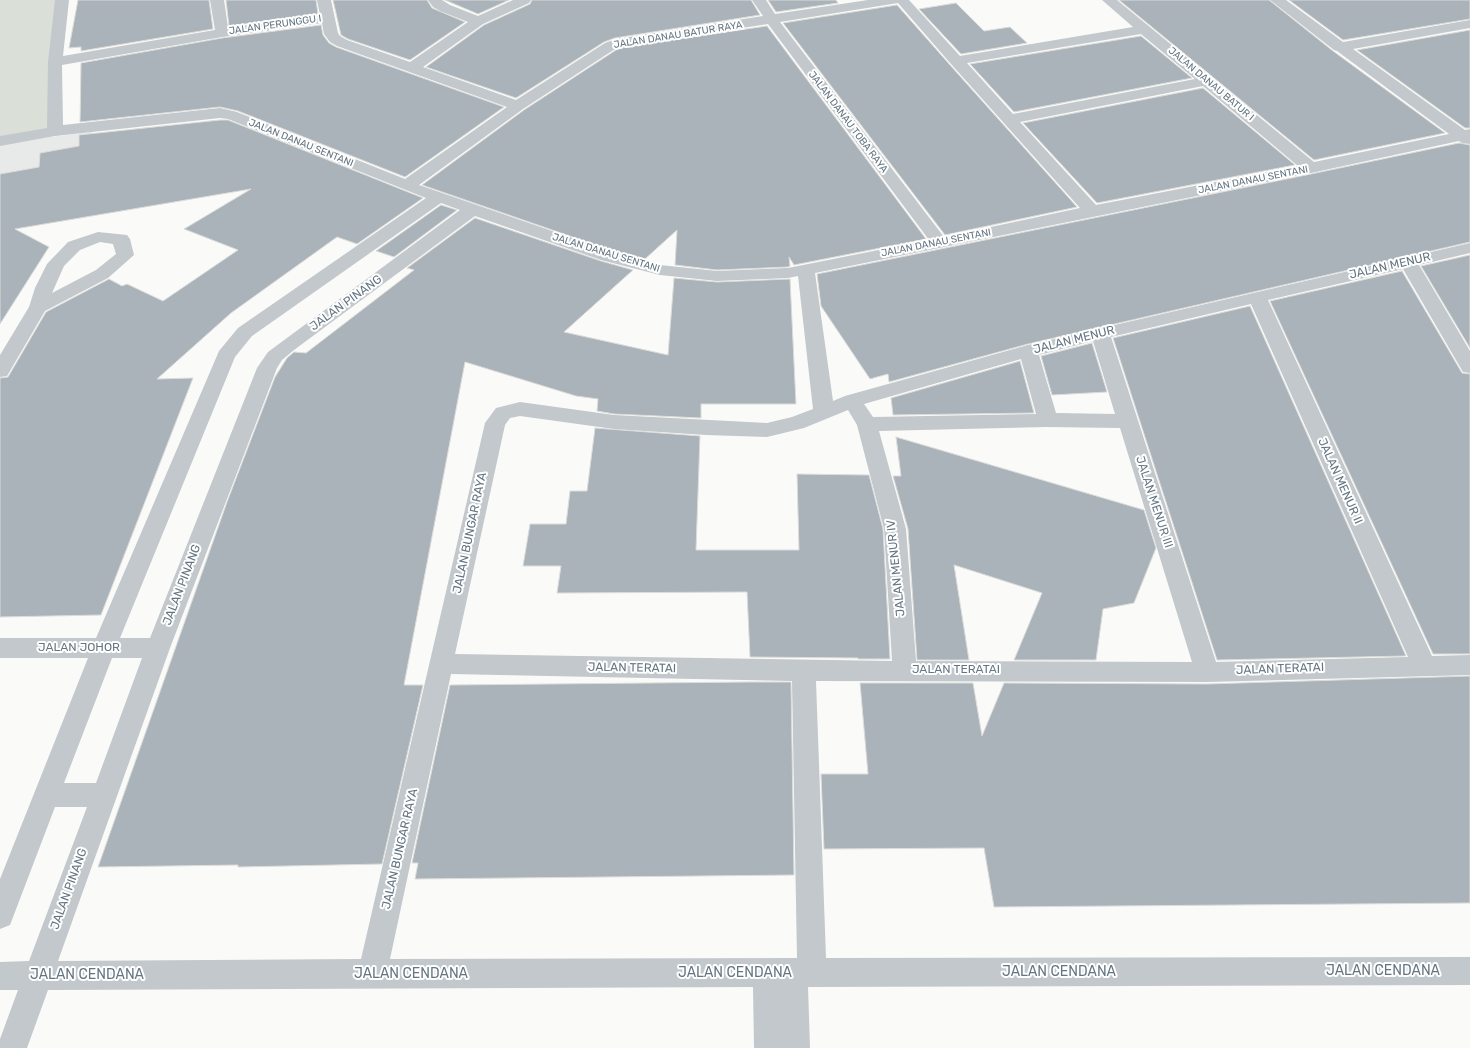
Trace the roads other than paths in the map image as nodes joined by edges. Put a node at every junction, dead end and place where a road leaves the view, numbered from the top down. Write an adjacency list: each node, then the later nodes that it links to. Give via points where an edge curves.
1 (62, 0): 19 (street)
2 (217, 0): 16 (street)
3 (324, 0): 11 (street)
4 (435, 0): 13 (street, via 445,8)
5 (524, 0): 13 (street)
6 (758, 0): 12 (street, JALAN DANAU TOBA RAYA)
7 (895, 0): 12 (street, JALAN DANAU BATUR RAYA)
8 (902, 0): 18 (street)
9 (1109, 0): 15 (street, JALAN DANAU BATUR I)
10 (1277, 0): 17 (street)
11 (328, 18): 16 (street, JALAN PERUNGGU I); 20 (street, JALAN PERUNGGU I, via 331,34 335,39)
12 (772, 20): 22 (street, JALAN DANAU BATUR RAYA, via 622,42 610,46); 32 (street, JALAN DANAU TOBA RAYA)
13 (478, 21): 20 (street)
14 (1470, 24): 17 (street)
15 (1145, 29): 18 (street); 21 (street, JALAN DANAU BATUR I)
16 (222, 33): 19 (street, JALAN PERUNGGU I)
17 (1339, 47): 25 (street)
18 (956, 61): 23 (street)
19 (55, 62): 24 (street)
20 (413, 67): 22 (street, JALAN PERUNGGU I)
21 (1207, 81): 23 (street); 27 (street, JALAN DANAU BATUR I)
22 (518, 106): 28 (street, JALAN DANAU BATUR RAYA)
23 (1009, 119): 31 (street)
24 (55, 131): 26 (street, JALAN DANAU SENTANI); 28 (street, JALAN DANAU SENTANI, via 220,113 232,115)
25 (1467, 137): 27 (street, JALAN DANAU SENTANI)
26 (0, 141)
27 (1312, 168): 31 (street, JALAN DANAU SENTANI)
28 (407, 186): 29 (street, JALAN DANAU SENTANI)
29 (439, 197): 30 (street, JALAN DANAU SENTANI); 48 (street, via 245,332 226,355)
30 (473, 209): 35 (street, JALAN DANAU SENTANI, via 607,256 660,270 717,276 788,273); 49 (street, JALAN PINANG, via 275,356 266,368)
31 (1092, 211): 32 (street, JALAN DANAU SENTANI)
32 (940, 243): 35 (street, JALAN DANAU SENTANI)
33 (1470, 248): 34 (street, JALAN MENUR)
34 (1408, 262): 36 (street, JALAN MENUR); 40 (street)
35 (806, 269): 43 (street)
36 (1257, 297): 38 (street, JALAN MENUR); 51 (street, JALAN MENUR II)
37 (38, 307): 37 (street, via 102,274 125,255 121,239 98,237 74,246 56,264); 41 (street)
38 (1100, 333): 39 (street, JALAN MENUR); 45 (street, JALAN MENUR III)
39 (1028, 351): 42 (street, JALAN MENUR); 44 (street)
40 (1470, 366)
41 (0, 371)
42 (852, 402): 43 (street, JALAN MENUR); 46 (street, JALAN MENUR IV)
43 (824, 414): 50 (street, JALAN BUNGAR RAYA, via 767,430 614,422 520,409 503,413 495,423)
44 (1048, 421): 45 (street); 46 (street)
45 (1128, 421): 55 (street, JALAN MENUR III)
46 (867, 424): 53 (street, JALAN MENUR IV, via 895,529)
47 (0, 648): 48 (street, JALAN JOHOR)
48 (104, 648): 49 (street, JALAN JOHOR); 56 (street)
49 (158, 648): 57 (street, JALAN PINANG)
50 (441, 664): 54 (street, JALAN TERATAI); 60 (street, JALAN BUNGAR RAYA)
51 (1424, 665): 52 (street, JALAN TERATAI); 55 (street, JALAN TERATAI)
52 (1470, 665)
53 (905, 670): 54 (street, JALAN TERATAI); 55 (street, JALAN TERATAI)
54 (804, 671): 61 (street, via 810,932)
55 (1207, 672)
56 (47, 795): 57 (street); 58 (street)
57 (104, 795): 63 (street, JALAN PINANG)
58 (0, 915)
59 (1470, 971): 61 (street, JALAN CENDANA)
60 (372, 973): 61 (street, JALAN CENDANA); 63 (street, JALAN CENDANA)
61 (791, 973): 65 (street); 66 (street)
62 (0, 976): 63 (street, JALAN CENDANA)
63 (37, 976): 64 (street, JALAN PINANG)
64 (12, 1048)
65 (768, 1048)
66 (794, 1048)

